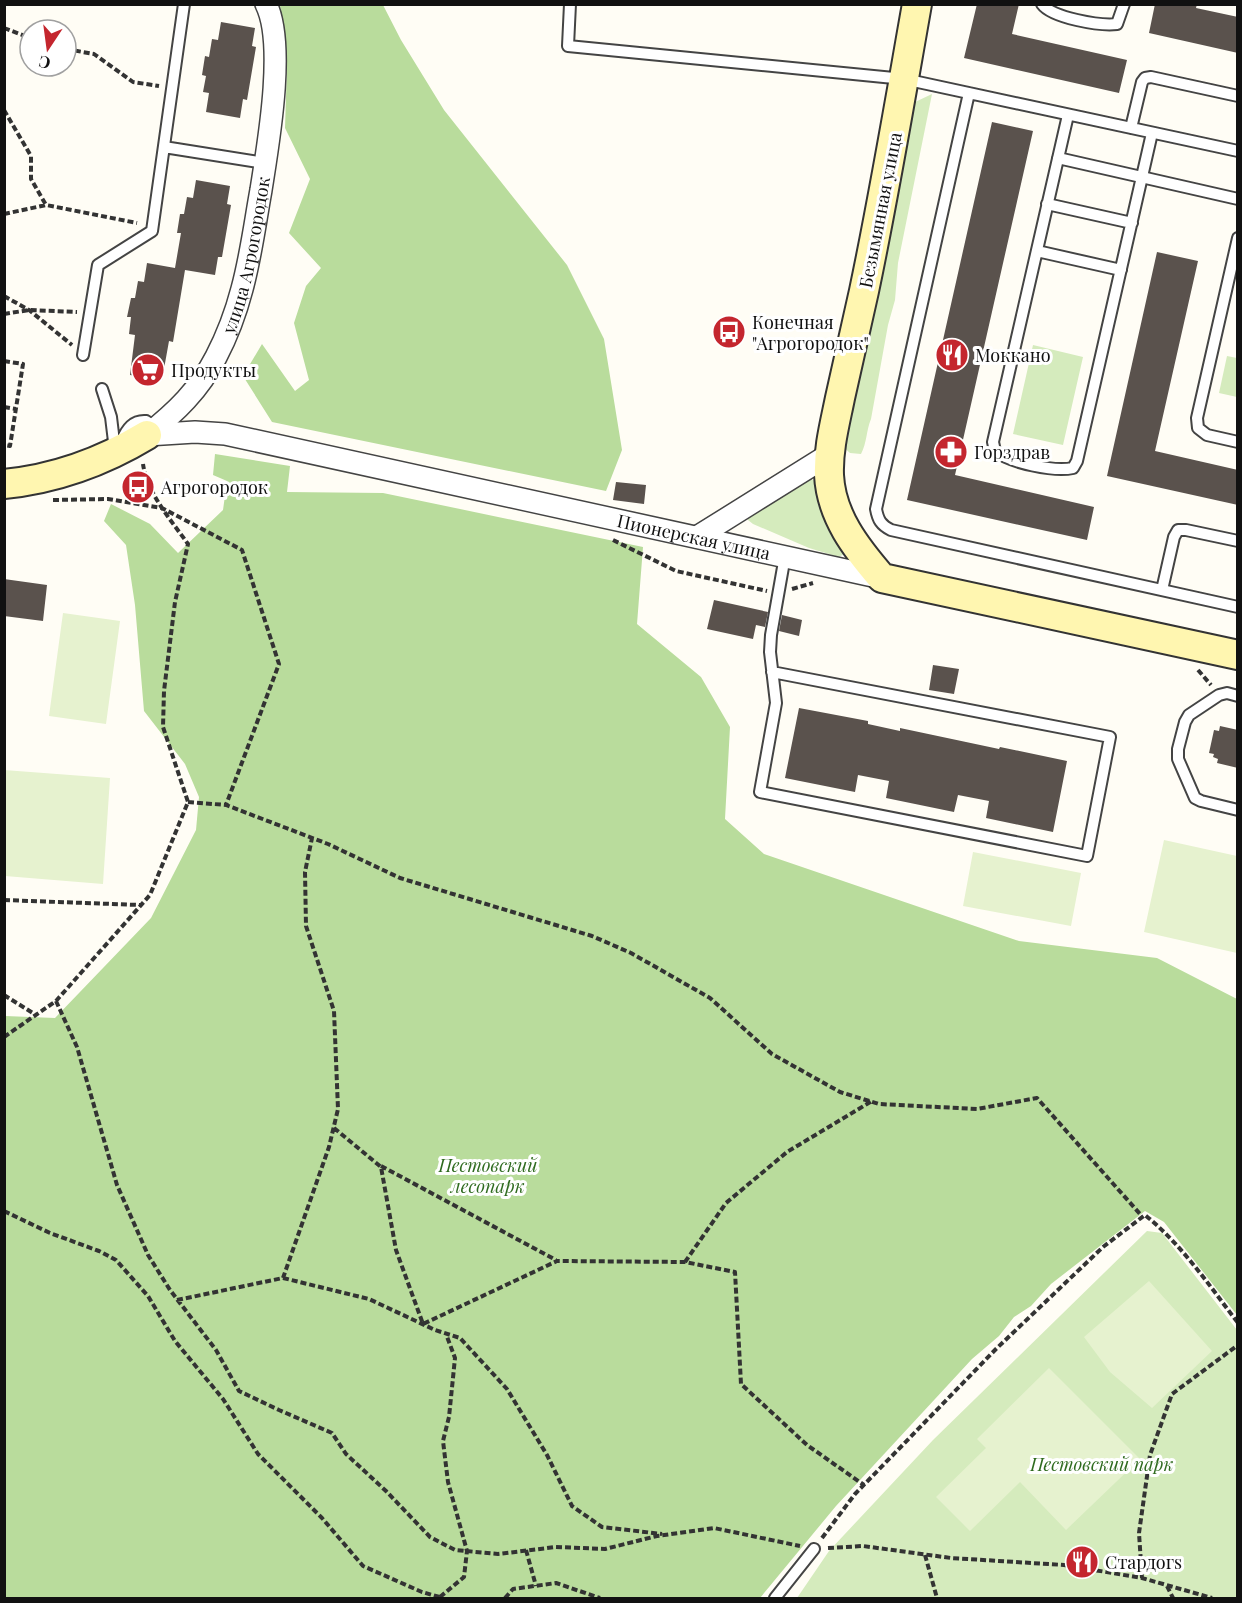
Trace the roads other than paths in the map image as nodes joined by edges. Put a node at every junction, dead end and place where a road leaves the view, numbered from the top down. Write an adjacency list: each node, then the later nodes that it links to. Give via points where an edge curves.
1 (184, 4): 13 (lane)
2 (570, 4): 7 (lane, via 568,46)
3 (917, 4): 7 (street, Безымянная улица)
4 (1042, 4): 5 (lane, via 1051,13 1107,26 1117,24)
5 (1124, 4)
6 (266, 5): 16 (street, улица Агрогородок, via 273,26 274,77)
7 (904, 79): 8 (lane); 28 (street, Безымянная улица)
8 (969, 93): 10 (lane); 34 (lane, via 876,509 878,518 891,530)
9 (1238, 96): 11 (lane, via 1151,76 1142,82)
10 (1068, 115): 11 (lane); 15 (lane)
11 (1131, 128): 12 (lane)
12 (1152, 133): 14 (lane); 17 (lane)
13 (164, 147): 16 (lane); 24 (lane, via 152,231 98,264)
14 (1238, 151)
15 (1058, 158): 17 (lane); 19 (lane)
16 (265, 163): 27 (street, улица Агрогородок, via 246,272 216,357 196,391 174,414)
17 (1142, 177): 18 (lane); 20 (lane)
18 (1238, 199)
19 (1047, 204): 20 (lane); 22 (lane)
20 (1132, 223): 23 (lane)
21 (1237, 245): 26 (lane, via 1197,418 1198,428 1207,435)
22 (1037, 250): 23 (lane); 23 (lane, via 993,442 995,452 1003,457 1061,471 1073,468 1077,461)
23 (1121, 270)
24 (83, 355)
25 (102, 389): 27 (lane, via 111,417)
26 (1238, 442)
27 (134, 443): 29 (street, улица Агрогородок, via 60,474); 30 (street, Пионерская улица, via 195,432 225,434)
28 (830, 454): 30 (street); 33 (street, Безымянная улица, via 831,492 840,518 850,539)
29 (4, 484)
30 (697, 537): 32 (street, Пионерская улица)
31 (1238, 541): 34 (lane, via 1178,530)
32 (785, 556): 33 (street, Пионерская улица); 37 (lane, via 771,635)
33 (882, 578): 36 (street, Пионерская улица)
34 (1162, 590): 35 (lane)
35 (1238, 607)
36 (1238, 655)
37 (772, 672): 37 (lane, via 776,703 760,792 1087,856 1110,737)
38 (1238, 696): 39 (lane, via 1219,695 1189,715 1178,749 1178,759 1195,798)
39 (1238, 810)
40 (814, 1549): 41 (lane)
41 (775, 1599)

